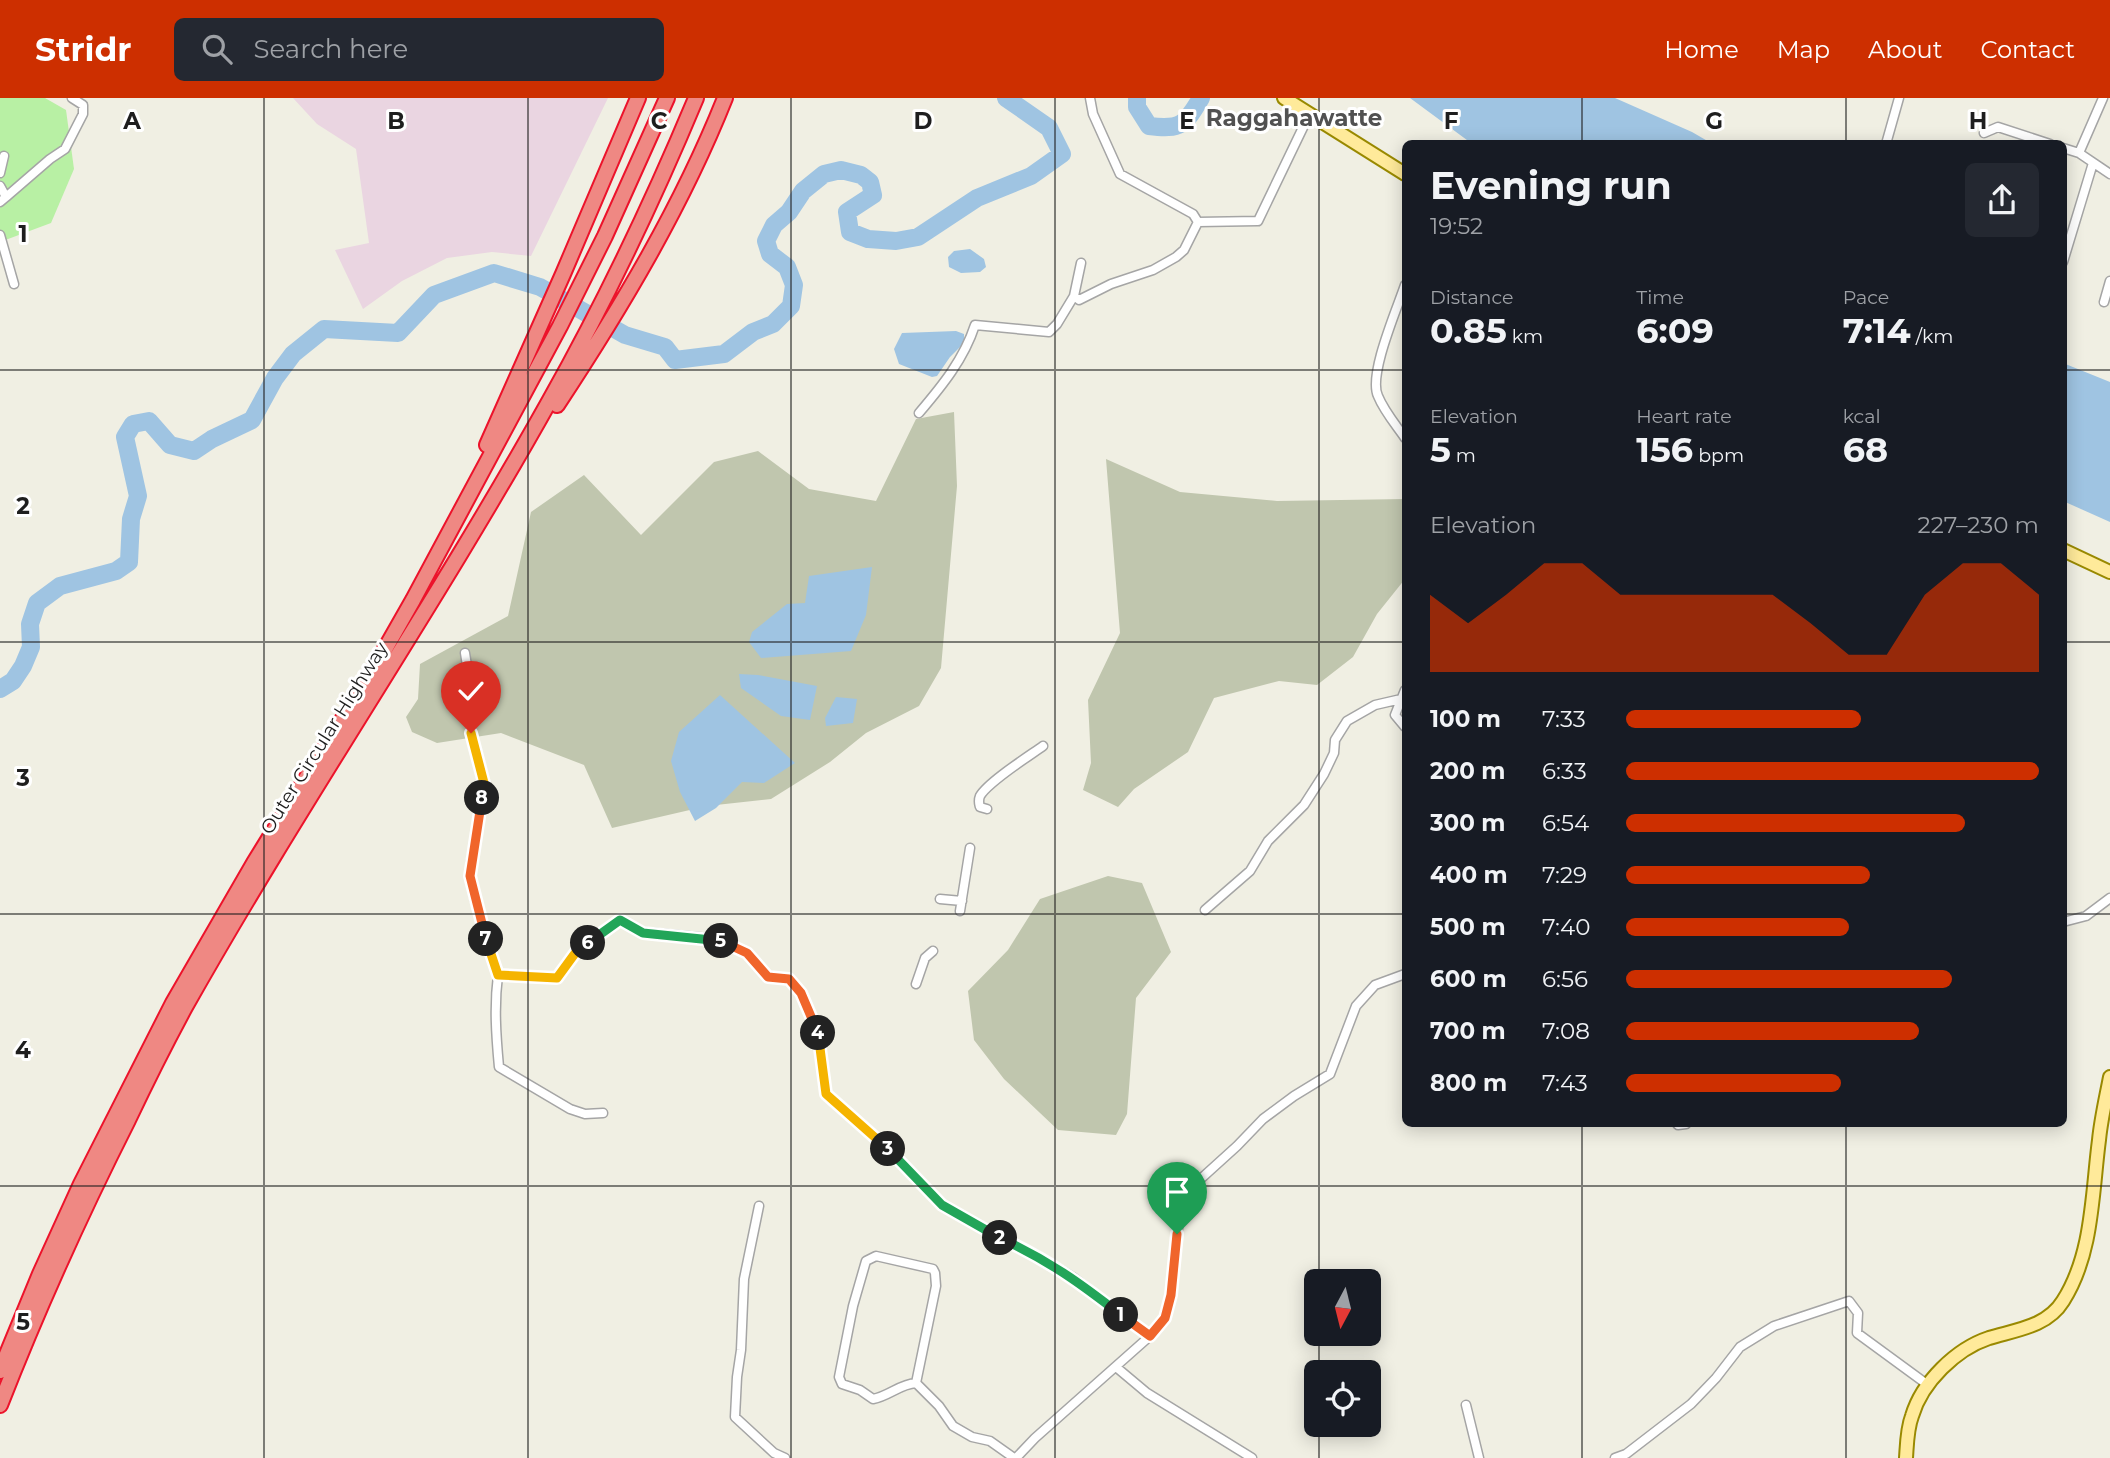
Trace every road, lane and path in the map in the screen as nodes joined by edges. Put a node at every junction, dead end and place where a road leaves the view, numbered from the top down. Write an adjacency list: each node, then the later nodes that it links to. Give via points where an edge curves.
1 (72, 98): 22 (street, via 83,105 83,114 65,149)
2 (638, 98): 35 (highway)
3 (667, 98): 35 (highway, Outer Circular Highway, via 606,236)
4 (696, 98): 36 (highway, Outer Circular Highway, via 591,325)
5 (725, 98): 36 (highway, via 630,290)
6 (1090, 98): 23 (street, via 1120,174 1193,214)
7 (1284, 98): 10 (main road)
8 (1899, 98): 12 (street)
9 (2103, 98): 15 (street)
10 (1309, 115): 18 (main road); 23 (street, via 1258,220)
11 (1984, 133): 13 (street, via 1998,127)
12 (1887, 140)
13 (2038, 140)
14 (2067, 149): 15 (street)
15 (2079, 153): 17 (street)
16 (4, 156): 19 (street)
17 (2093, 163): 20 (street); 26 (street)
18 (1402, 172)
19 (0, 173)
20 (2110, 174)
21 (0, 186): 22 (street)
22 (3, 200)
23 (1198, 222): 31 (street, via 1176,257 1083,299)
24 (0, 235): 25 (street)
25 (2, 247): 29 (street)
26 (2067, 249)
27 (1081, 263): 31 (street)
28 (2110, 281): 32 (street)
29 (14, 284)
30 (1402, 294): 34 (street, via 1375,383 1377,395)
31 (1074, 296): 33 (street, via 1049,332 975,325 942,386)
32 (2104, 302)
33 (919, 413)
34 (1402, 433)
35 (458, 514): 43 (highway, Outer Circular Highway)
36 (478, 523): 43 (highway, Outer Circular Highway, via 388,672)
37 (2067, 552): 38 (main road)
38 (2110, 572)
39 (465, 653): 53 (street, via 471,733 484,783 470,876)
40 (1401, 699): 41 (street, via 1395,715); 49 (street, via 1375,705 1347,720 1324,774 1304,805 1268,841 1250,871)
41 (1402, 723)
42 (1043, 746): 44 (street, via 981,795 978,804)
43 (302, 799): 60 (highway, Outer Circular Highway, via 173,1031)
44 (987, 809)
45 (970, 848): 48 (street)
46 (2110, 898): 51 (street, via 2087,916)
47 (940, 899): 48 (street)
48 (962, 901): 50 (street)
49 (1205, 910)
50 (960, 911)
51 (2067, 921)
52 (933, 951): 55 (street, via 925,958)
53 (498, 975): 57 (street, via 495,1028 499,1067 570,1109); 59 (street, via 557,978 576,952 620,920 643,933 718,939 747,953 768,977 789,979 801,993 818,1029 826,1094 942,1205 1074,1278)
54 (1402, 975): 59 (street, via 1375,985 1356,1006 1330,1074 1263,1119 1184,1194 1171,1295 1165,1318)
55 (916, 984)
56 (2110, 1077): 63 (main road, via 2085,1246 2062,1303 2045,1320 1974,1345)
57 (603, 1113)
58 (759, 1206): 66 (street, via 744,1279 735,1417)
59 (1150, 1336): 61 (street)
60 (7, 1364): 64 (highway, Outer Circular Highway)
61 (1116, 1367): 67 (street); 68 (street, via 1147,1393)
62 (916, 1382): 62 (street, via 936,1273 870,1258 853,1306 840,1382 873,1399); 67 (street, via 959,1431 989,1441)
63 (1928, 1385): 70 (street, via 1857,1333 1858,1313 1849,1301 1774,1326 1740,1347 1690,1405); 71 (main road, via 1911,1417)
64 (0, 1405)
65 (1466, 1405): 69 (street)
66 (785, 1458)
67 (1015, 1458)
68 (1252, 1458)
69 (1479, 1458)
70 (1615, 1458)
71 (1906, 1458)

